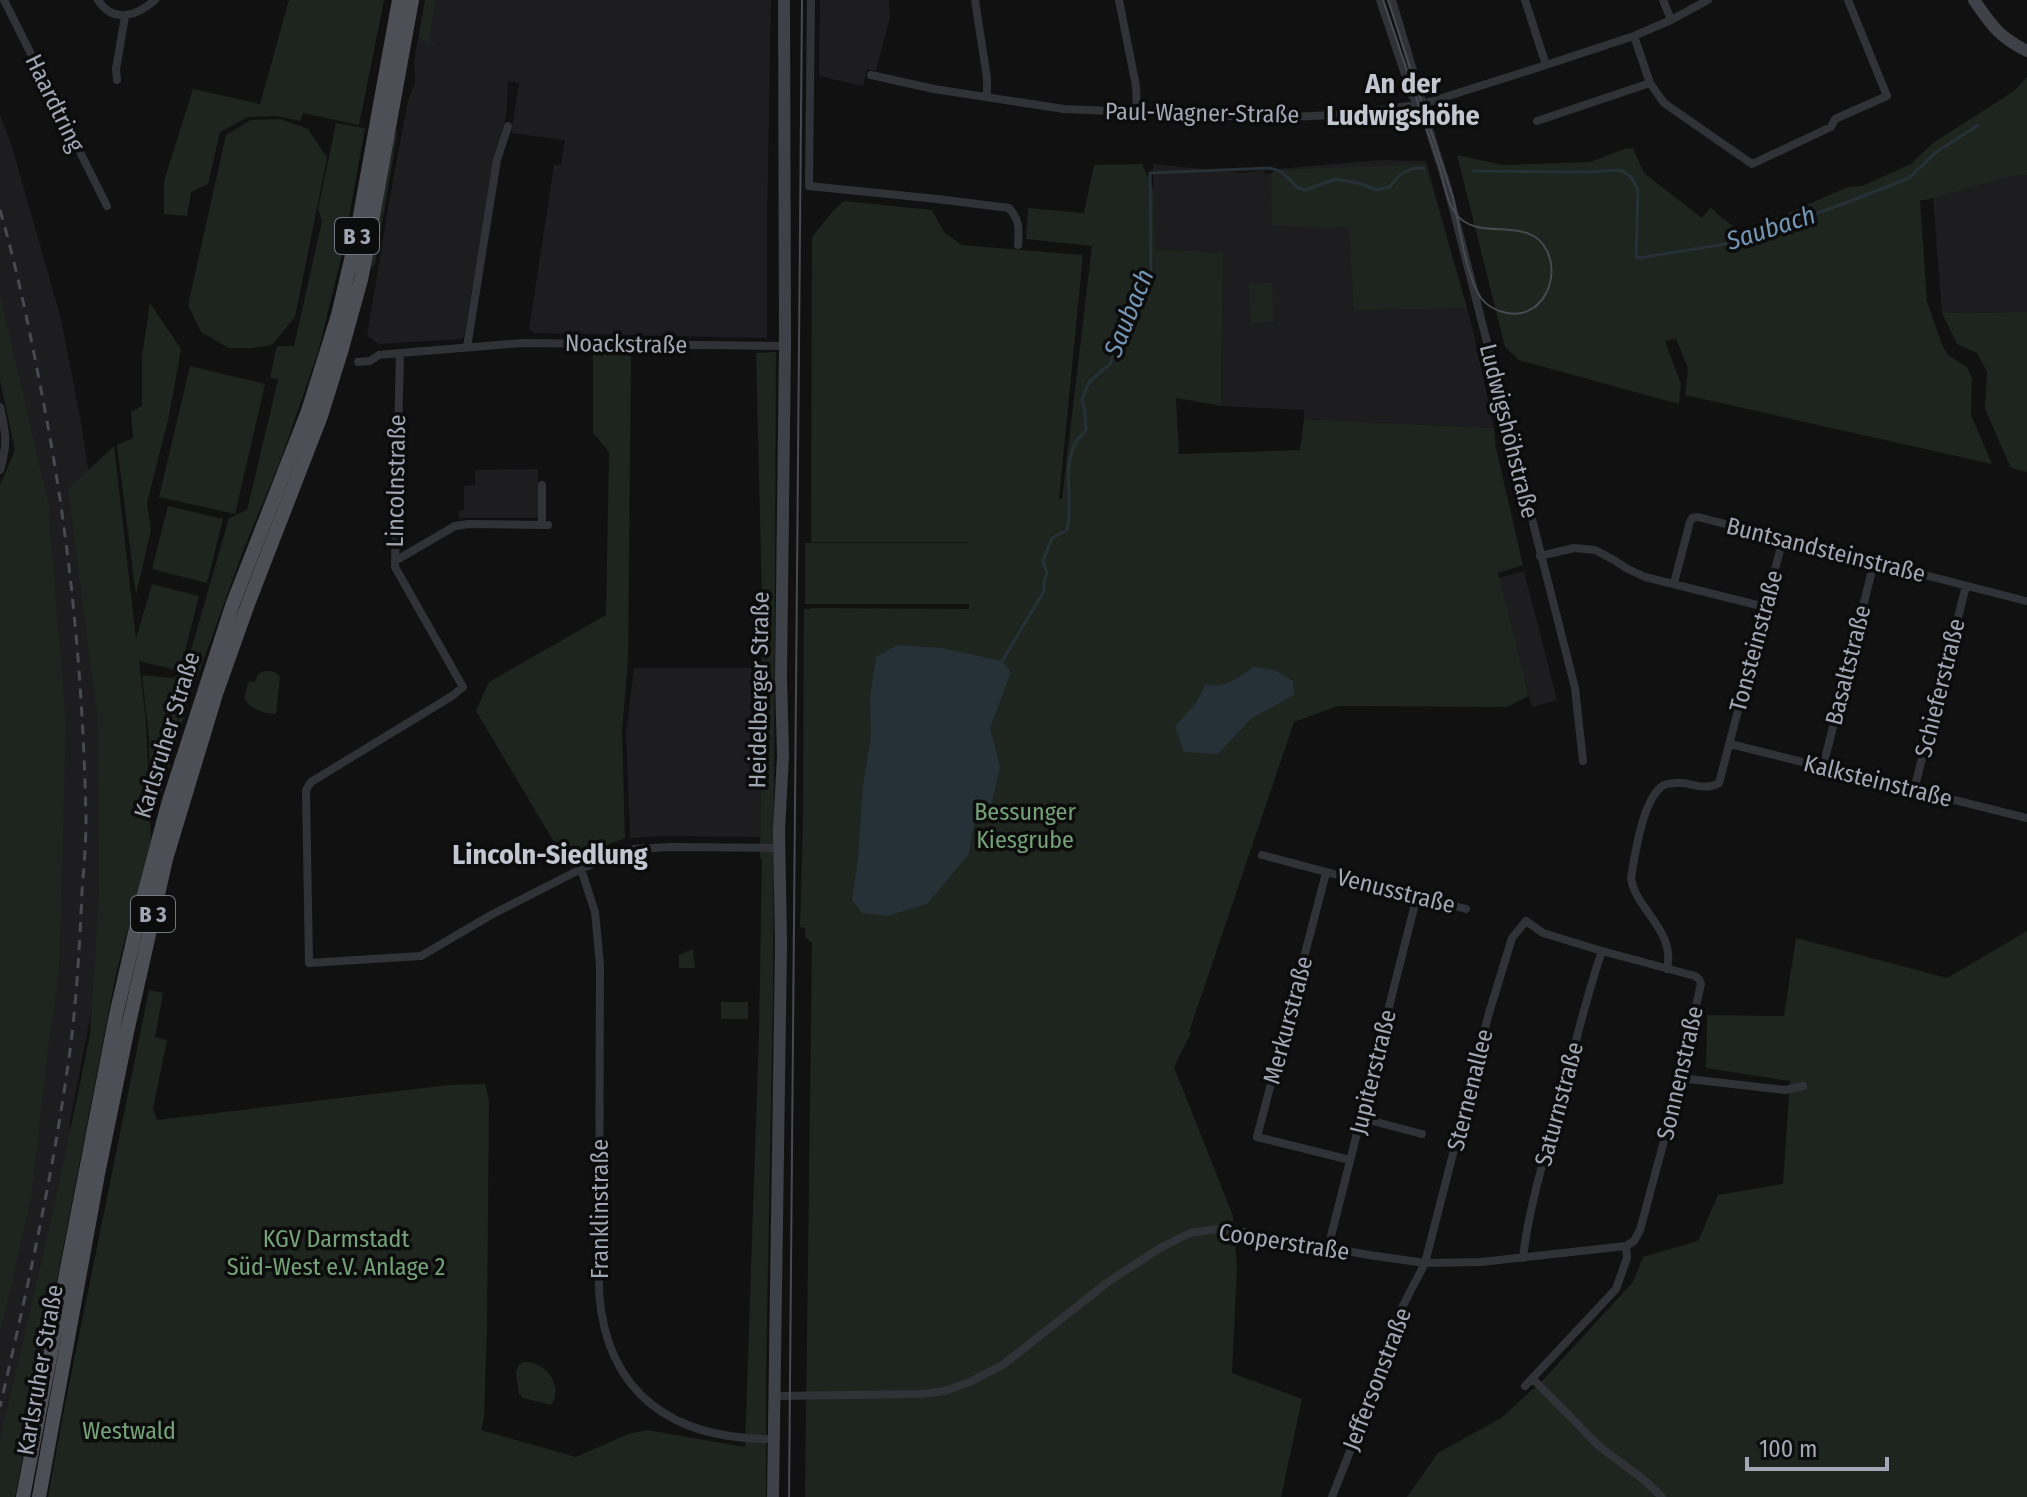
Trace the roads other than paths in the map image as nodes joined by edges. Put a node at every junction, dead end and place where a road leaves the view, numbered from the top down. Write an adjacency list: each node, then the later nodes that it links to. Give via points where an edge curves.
1 (4, 0): 30 (street, Haardtring)
2 (98, 0): 17 (street, via 110,12)
3 (155, 0): 17 (street)
4 (399, 0): 74 (main road, Karlsruher Straße / B 3, via 338,315 308,411 219,645 142,902)
5 (412, 0): 75 (main road, Karlsruher Straße / B 3, via 364,264 341,352 216,694 166,859 104,1146)
6 (784, 0): 32 (street, Heidelberger Straße)
7 (811, 0): 31 (street, via 809,186 1009,208 1019,223)
8 (975, 0): 25 (street)
9 (1119, 0): 27 (street)
10 (1380, 0): 26 (street, Ludwigshöhstraße, via 1412,95)
11 (1392, 0): 26 (street, Ludwigshöhstraße)
12 (1525, 0): 21 (street)
13 (1663, 0): 18 (street)
14 (1708, 0): 18 (street, Paul-Wagner-Straße)
15 (1848, 0): 24 (street, via 1887,96 1752,164 1664,103)
16 (1974, 0): 20 (street, via 2000,35)
17 (125, 16): 23 (street)
18 (1671, 20): 19 (street, Paul-Wagner-Straße)
19 (1634, 36): 21 (street, Paul-Wagner-Straße); 24 (street)
20 (2027, 51)
21 (1546, 65): 26 (street, Paul-Wagner-Straße)
22 (871, 75): 25 (street, Paul-Wagner-Straße)
23 (117, 80)
24 (1650, 83): 28 (street)
25 (987, 97): 27 (street, Paul-Wagner-Straße)
26 (1421, 104): 27 (street, Paul-Wagner-Straße, via 1272,118); 40 (street, Ludwigshöhstraße, via 1448,189)
27 (1137, 113)
28 (1537, 121)
29 (508, 126): 33 (street, via 497,160)
30 (107, 206)
31 (1018, 245)
32 (785, 346): 33 (street, Noackstraße, via 537,342); 52 (street, Heidelberger Straße)
33 (467, 347): 34 (street, Noackstraße)
34 (400, 353): 35 (street, Noackstraße); 41 (street, Lincolnstraße)
35 (358, 362)
36 (0, 407): 37 (street, via 6,451)
37 (0, 470)
38 (542, 485): 41 (street, via 545,525 455,526)
39 (1783, 539): 42 (street, Buntsandsteinstraße); 43 (street, Buntsandsteinstraße, via 1692,518); 46 (street, Tonsteinstraße)
40 (1540, 556): 43 (street, via 1574,548 1595,550 1634,573); 48 (street, Ludwigshöhstraße, via 1575,688)
41 (395, 561): 54 (street, Lincolnstraße, via 463,687 306,790 309,963 421,956)
42 (1874, 562): 44 (street, Buntsandsteinstraße); 49 (street, Basaltstraße)
43 (1674, 583): 46 (street)
44 (1966, 586): 45 (street, Buntsandsteinstraße); 50 (street, Schieferstraße)
45 (2026, 601)
46 (1765, 607): 47 (street, Tonsteinstraße)
47 (1730, 744): 49 (street, Kalksteinstraße); 60 (street, Tonsteinstraße, via 1719,783 1663,786 1646,812 1632,887 1666,943)
48 (1583, 761)
49 (1823, 767): 50 (street, Kalksteinstraße)
50 (1914, 790): 51 (street, Kalksteinstraße)
51 (2027, 818)
52 (779, 848): 54 (street, via 633,849); 72 (street, Heidelberger Straße)
53 (1262, 855): 55 (street)
54 (581, 869): 73 (street, Franklinstraße, via 595,912 599,954 599,1291 607,1338 629,1379 661,1412 717,1435)
55 (1326, 873): 56 (street, Venusstraße); 65 (street, Merkurstraße, via 1257,1137)
56 (1417, 896): 57 (street, Venusstraße); 63 (street, Jupiterstraße)
57 (1466, 909)
58 (1526, 921): 59 (street, Sonnenstraße, via 1543,933); 69 (street, Sternenallee, via 1512,938 1489,1013)
59 (1602, 951): 60 (street, Sonnenstraße); 68 (street, Saturnstraße, via 1543,1164)
60 (1667, 969): 61 (street, Sonnenstraße, via 1695,976 1701,984)
61 (1680, 1078): 62 (street, via 1785,1090); 66 (street, Sonnenstraße, via 1640,1230)
62 (1803, 1086)
63 (1361, 1118): 64 (street); 65 (street, Jupiterstraße)
64 (1422, 1134)
65 (1350, 1160): 67 (street, Jupiterstraße)
66 (1626, 1246): 68 (street, Cooperstraße); 70 (street, via 1616,1289)
67 (1328, 1248): 69 (street, Cooperstraße); 72 (street, Cooperstraße, via 1238,1231 1190,1233 1108,1282 1004,1364 970,1382 899,1396)
68 (1523, 1258): 69 (street, Cooperstraße)
69 (1425, 1263): 77 (street, Jeffersonstraße, via 1396,1319)
70 (1533, 1379): 71 (street); 78 (street, via 1600,1447)
71 (1525, 1386)
72 (775, 1396): 73 (street, Heidelberger Straße)
73 (774, 1439): 76 (street, Heidelberger Straße)
74 (23, 1497)
75 (39, 1497)
76 (773, 1497)
77 (1332, 1497)
78 (1662, 1497)

